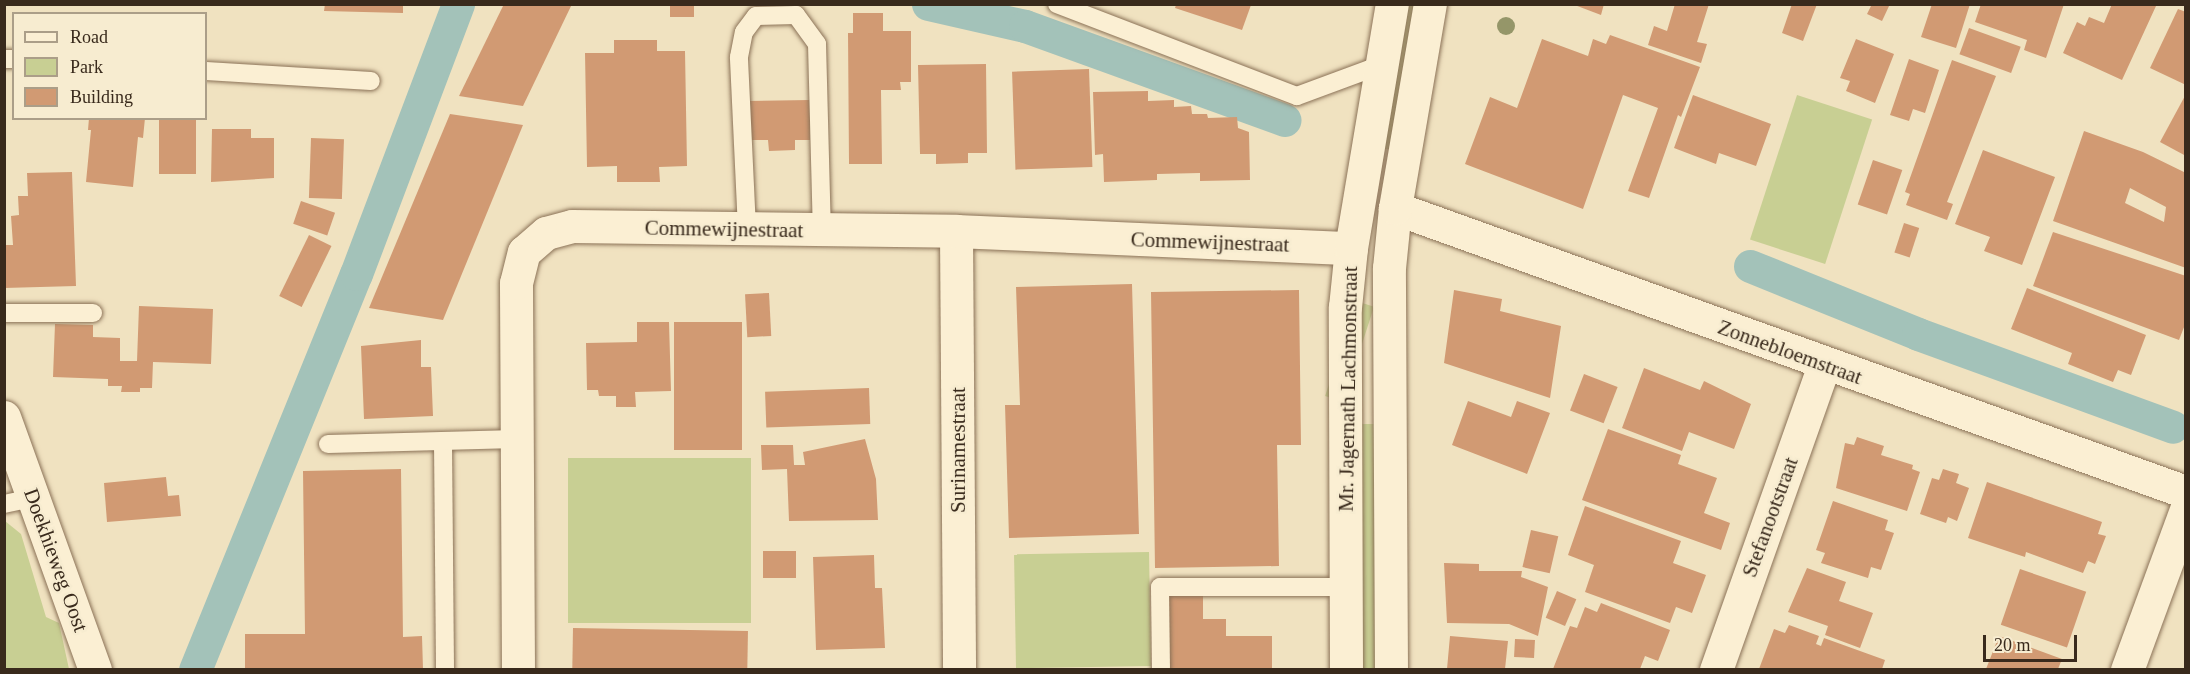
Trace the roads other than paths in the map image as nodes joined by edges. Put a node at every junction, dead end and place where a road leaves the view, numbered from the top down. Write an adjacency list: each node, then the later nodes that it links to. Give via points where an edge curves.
1 (1057, 4): 4 (lane, via 1297,96)
2 (1392, 4): 4 (street, Mr. Jagernath Lachmonstraat)
3 (1430, 4): 7 (street, Mr. Jagernath Lachmonstraat)
4 (1381, 65): 11 (street, Mr. Jagernath Lachmonstraat)
5 (207, 71): 6 (lane)
6 (371, 81)
7 (1395, 208): 14 (street, Zonnebloemstraat); 29 (street, Mr. Jagernath Lachmonstraat, via 1389,268)
8 (747, 229): 9 (street, Commewijnestraat); 9 (lane, via 738,57 744,32 756,16 796,15 817,44); 16 (street, Commewijnestraat, via 572,226 546,233 524,252 516,283)
9 (822, 230): 10 (street, Commewijnestraat)
10 (956, 231): 11 (street, Commewijnestraat); 26 (street, Surinamestraat)
11 (1351, 248): 22 (street, Mr. Jagernath Lachmonstraat, via 1345,308)
12 (93, 313): 13 (lane)
13 (4, 314)
14 (1824, 365): 19 (street, Zonnebloemstraat); 30 (street, Stefanootstraat)
15 (4, 417): 20 (street, Doekhieweg Oost)
16 (517, 439): 17 (lane); 25 (street, Commewijnestraat)
17 (443, 441): 18 (lane); 24 (lane)
18 (328, 444)
19 (2186, 492)
20 (19, 501): 23 (street, Doekhieweg Oost)
21 (2186, 510): 31 (street)
22 (1346, 587): 27 (lane, via 1160,587); 28 (street, Mr. Jagernath Lachmonstraat)
23 (95, 669)
24 (445, 669)
25 (518, 669)
26 (959, 669)
27 (1161, 669)
28 (1346, 669)
29 (1391, 669)
30 (1716, 669)
31 (2127, 669)

